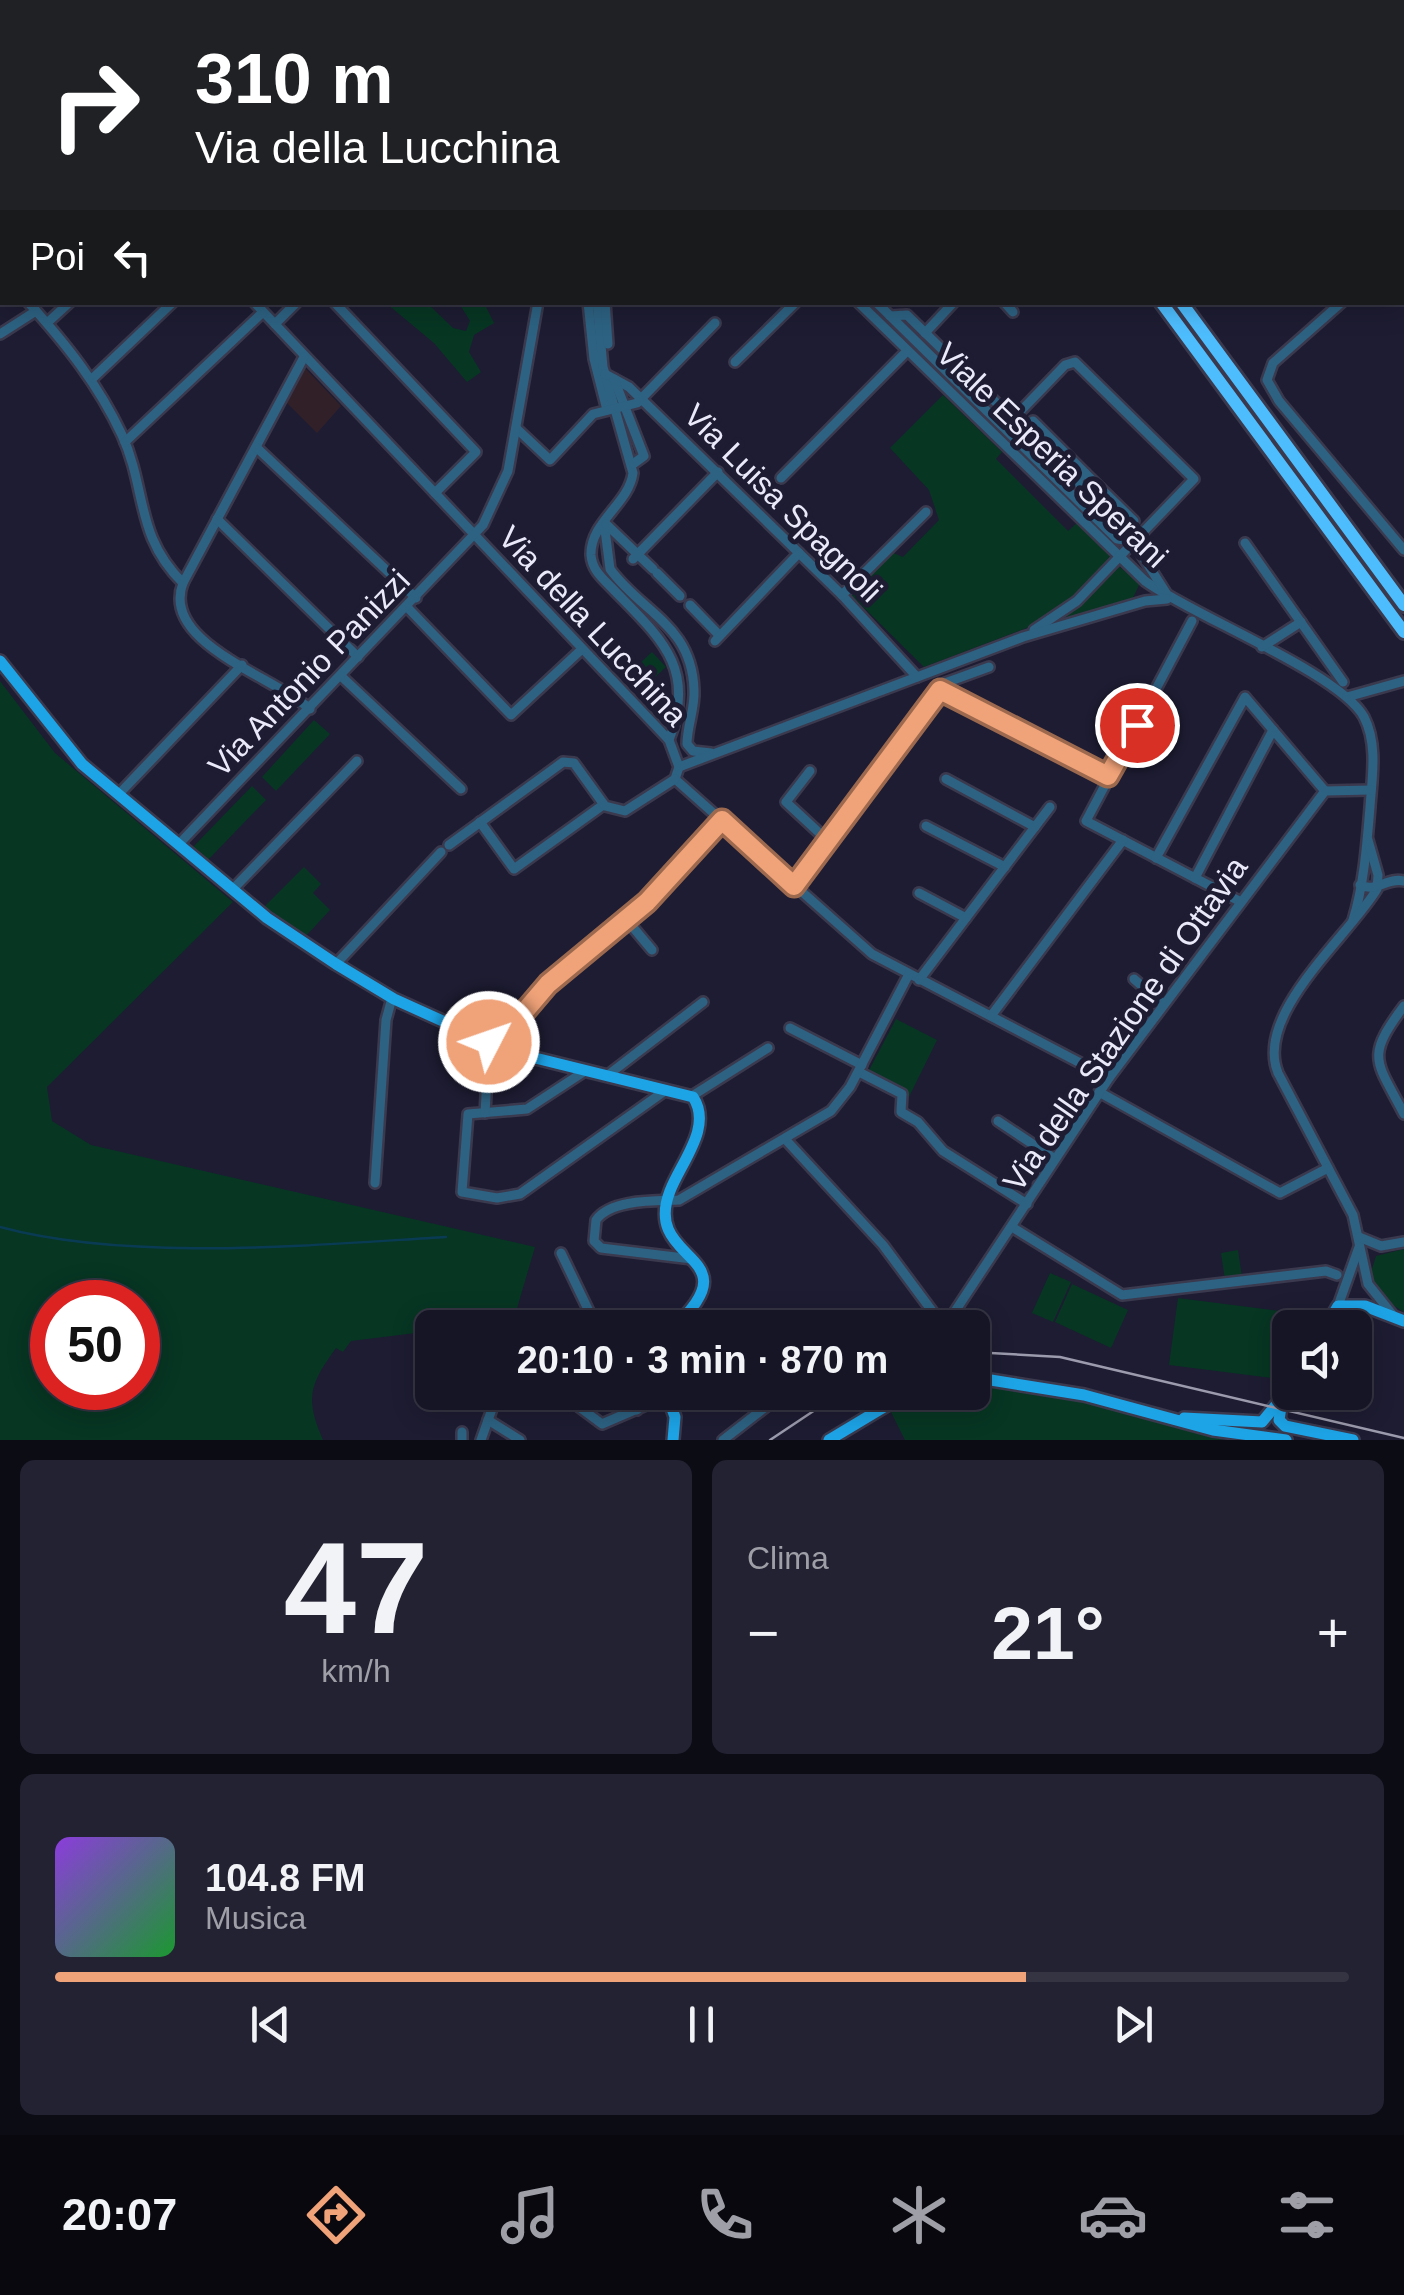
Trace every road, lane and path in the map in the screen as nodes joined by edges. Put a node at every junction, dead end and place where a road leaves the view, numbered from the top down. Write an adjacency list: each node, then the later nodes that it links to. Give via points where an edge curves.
1 (67, 305): 22 (street)
2 (170, 305): 33 (street)
3 (257, 305): 19 (street, Via della Lucchina)
4 (294, 305): 24 (street)
5 (337, 305): 51 (street, via 476,452)
6 (537, 305): 41 (street, Via Antonio Panizzi)
7 (589, 305): 32 (street)
8 (597, 305): 32 (street)
9 (605, 305): 28 (street)
10 (793, 305): 31 (street)
11 (861, 305): 27 (street, Viale Esperia Sperani)
12 (879, 305): 21 (street, Viale Esperia Sperani)
13 (951, 305): 25 (street)
14 (1007, 305): 20 (street)
15 (1163, 305): 79 (highway)
16 (1182, 305): 74 (highway)
17 (1339, 305): 62 (street, via 1272,363 1266,380)
18 (32, 307): 22 (street); 26 (street)
19 (263, 312): 24 (street, Via della Lucchina); 42 (street)
20 (1013, 312)
21 (890, 316): 25 (street, Viale Esperia Sperani, via 906,315); 27 (street); 35 (street, Viale Esperia Sperani)
22 (47, 323): 33 (street)
23 (715, 323): 36 (street)
24 (275, 324): 30 (street, Via della Lucchina)
25 (925, 333): 34 (street, Viale Esperia Sperani)
26 (0, 334)
27 (890, 334): 29 (street, Viale Esperia Sperani)
28 (608, 344)
29 (907, 351): 38 (street, Viale Esperia Sperani); 49 (street)
30 (304, 356): 44 (street); 51 (street, Via della Lucchina)
31 (735, 362)
32 (604, 372): 36 (street, Via Luisa Spagnoli); 37 (street)
33 (93, 378): 42 (street)
34 (988, 395): 35 (street); 39 (street, Viale Esperia Sperani)
35 (972, 397): 38 (street); 46 (street, Viale Esperia Sperani)
36 (642, 399): 37 (street); 47 (street, Via Luisa Spagnoli)
37 (616, 410): 41 (street, via 592,416 550,460); 56 (street, via 633,464 630,488)
38 (970, 412): 45 (street, Viale Esperia Sperani)
39 (1013, 419): 43 (street, Viale Esperia Sperani); 60 (street, via 1065,366 1078,364 1194,479)
40 (1033, 421): 48 (street)
41 (516, 428): 58 (street, Via Antonio Panizzi, via 501,494)
42 (125, 442): 68 (street, via 156,553)
43 (1040, 446): 46 (street); 50 (street, Viale Esperia Sperani)
44 (256, 447): 54 (street); 71 (street)
45 (1022, 463): 46 (street); 57 (street, Viale Esperia Sperani)
46 (1040, 463): 52 (street, Viale Esperia Sperani)
47 (718, 472): 63 (street, Via Luisa Spagnoli); 65 (street)
48 (1085, 473): 50 (street); 50 (street); 55 (street)
49 (781, 478)
50 (1076, 481): 60 (street, Viale Esperia Sperani)
51 (435, 493): 58 (street, Via della Lucchina)
52 (1085, 507): 57 (street); 59 (street, Viale Esperia Sperani)
53 (926, 512): 69 (street)
54 (216, 520): 68 (street); 83 (street)
55 (1134, 521)
56 (604, 522): 65 (street); 87 (street, via 610,568 671,628); 88 (street, via 592,549 596,570 657,635)
57 (1085, 524): 64 (street, Viale Esperia Sperani)
58 (475, 536): 71 (street, Via Antonio Panizzi); 82 (street, Via della Lucchina)
59 (1117, 539): 60 (street, Viale Esperia Sperani); 64 (street)
60 (1134, 541): 64 (street); 66 (street, Viale Esperia Sperani)
61 (1245, 543): 78 (street)
62 (1404, 550)
63 (799, 552): 69 (street, Via Luisa Spagnoli); 75 (street, via 717,638)
64 (1118, 555): 67 (street, Viale Esperia Sperani); 80 (street, via 1069,608)
65 (635, 557): 70 (street)
66 (1148, 560): 67 (street); 72 (street, Viale Esperia Sperani)
67 (1144, 581): 72 (street, Viale Esperia Sperani); 73 (street)
68 (184, 583): 85 (street, via 179,602 186,623)
69 (842, 594): 90 (street, Via Luisa Spagnoli)
70 (680, 596)
71 (416, 598): 76 (street, Via Antonio Panizzi)
72 (1170, 600): 73 (street); 81 (street, Viale Esperia Sperani)
73 (1133, 604): 80 (street)
74 (1404, 604)
75 (690, 606)
76 (407, 607): 82 (street, via 511,715); 83 (street, Via Antonio Panizzi)
77 (1192, 622): 102 (street)
78 (1301, 622): 81 (street); 92 (street)
79 (1404, 632)
80 (1023, 637): 90 (street)
81 (1262, 646): 94 (street, Viale Esperia Sperani)
82 (582, 648): 97 (street, Via della Lucchina)
83 (358, 658): 89 (street, Via Antonio Panizzi)
84 (0, 662): 108 (main road, via 78,761)
85 (242, 665): 95 (street); 108 (street)
86 (989, 666): 93 (street)
87 (692, 671): 88 (street); 98 (street, via 686,744)
88 (678, 672): 97 (street)
89 (342, 676): 95 (street, Via Antonio Panizzi); 105 (street)
90 (918, 676): 98 (street)
91 (1404, 681): 94 (street)
92 (1344, 682)
93 (940, 690): 102 (street); 116 (street)
94 (1347, 697): 106 (street, via 1368,728)
95 (310, 710): 118 (street, Via Antonio Panizzi)
96 (1274, 730): 107 (street); 119 (street, via 1245,697); 123 (street)
97 (669, 740): 100 (street, Via della Lucchina)
98 (714, 754): 100 (street)
99 (356, 761): 128 (street)
100 (679, 767): 103 (street, Via della Lucchina)
101 (810, 771): 116 (street, via 786,802)
102 (1108, 776): 117 (street, via 1086,820)
103 (675, 779): 109 (street, via 632,810); 111 (street, Via della Lucchina)
104 (946, 779): 114 (street)
105 (460, 790)
106 (1371, 790): 107 (street); 115 (street)
107 (1325, 791): 130 (street, Via della Stazione di Ottavia)
108 (118, 794): 118 (main road)
109 (603, 805): 112 (street, via 574,763 561,764); 112 (street, via 514,869)
110 (1050, 807): 114 (street)
111 (722, 820): 126 (street, Via della Lucchina); 132 (street)
112 (480, 822): 135 (street, via 445,848)
113 (926, 826): 120 (street)
114 (1035, 827): 120 (street)
115 (1368, 837): 121 (street); 122 (street)
116 (828, 840): 126 (street)
117 (1123, 840): 119 (street); 143 (street)
118 (179, 844): 128 (main road)
119 (1156, 858): 123 (street)
120 (1005, 866): 131 (street)
121 (1377, 871): 122 (street); 127 (street)
122 (1361, 872): 125 (street)
123 (1195, 878): 130 (street)
124 (1404, 881): 127 (street)
125 (1360, 884): 127 (street); 133 (street)
126 (794, 886): 136 (street, Via della Lucchina, via 861,946)
127 (1378, 886): 133 (street)
128 (233, 889): 135 (main road)
129 (919, 893): 131 (street)
130 (1241, 902): 141 (street, Via della Stazione di Ottavia)
131 (966, 918): 138 (street)
132 (626, 919): 134 (street); 145 (street, via 548,984)
133 (1353, 920): 159 (street, via 1284,1013 1274,1038 1276,1068)
134 (652, 950)
135 (336, 964): 139 (main road)
136 (909, 974): 138 (street, Via della Lucchina); 147 (street)
137 (1134, 979): 141 (street)
138 (919, 980): 143 (street, Via della Lucchina)
139 (392, 998): 145 (main road); 160 (street)
140 (703, 1002): 149 (street)
141 (1163, 1004): 150 (street, Via della Stazione di Ottavia)
142 (1404, 1006): 155 (street, via 1377,1050)
143 (991, 1016): 150 (street, Via della Lucchina)
144 (790, 1028): 147 (street)
145 (492, 1044): 148 (main road); 154 (street)
146 (768, 1048): 153 (street)
147 (860, 1068): 157 (street, via 831,1110); 162 (street, via 902,1094 901,1112 943,1151)
148 (585, 1070): 149 (main road); 154 (street, via 535,1106)
149 (608, 1075): 151 (main road)
150 (1109, 1078): 152 (street, Via della Stazione di Ottavia)
151 (668, 1088): 153 (main road); 154 (street, via 534,1186 502,1198 469,1196 460,1186 466,1116)
152 (1099, 1092): 158 (street, Via della Stazione di Ottavia); 159 (street, via 1280,1193)
153 (692, 1096): 161 (main road, via 699,1127)
154 (485, 1113)
155 (1404, 1114)
156 (998, 1121): 158 (street)
157 (786, 1140): 161 (street); 172 (street, via 884,1245)
158 (1055, 1159): 162 (street, Via della Stazione di Ottavia)
159 (1328, 1168): 164 (street)
160 (375, 1184)
161 (667, 1200): 167 (main road, via 666,1230); 167 (street, via 602,1212 595,1244)
162 (1027, 1204): 163 (street, Via della Stazione di Ottavia)
163 (1012, 1228): 168 (street, via 1122,1294); 173 (street, Via della Stazione di Ottavia)
164 (1359, 1241): 165 (street); 169 (street); 175 (street, via 1368,1284)
165 (1404, 1242)
166 (561, 1253): 170 (street)
167 (692, 1260): 171 (main road, via 704,1274 704,1291)
168 (1337, 1275)
169 (1338, 1306): 174 (main road); 175 (main road, via 1366,1306)
170 (588, 1310)
171 (688, 1310)
172 (932, 1310)
173 (956, 1310)
174 (1336, 1310)
175 (1399, 1318)
176 (990, 1380): 185 (main road)
177 (492, 1410): 186 (street)
178 (583, 1410): 179 (street, via 602,1424)
179 (637, 1410)
180 (672, 1410): 190 (main road)
181 (762, 1410): 191 (street)
182 (879, 1410): 192 (main road)
183 (1272, 1410): 185 (main road, via 1262,1422)
184 (1281, 1410): 194 (main road, via 1282,1424)
185 (1160, 1416): 187 (main road)
186 (488, 1420): 188 (street); 189 (street)
187 (1249, 1438): 193 (main road)
188 (482, 1440)
189 (520, 1440)
190 (673, 1440)
191 (723, 1440)
192 (830, 1440)
193 (1286, 1440)
194 (1353, 1440)

